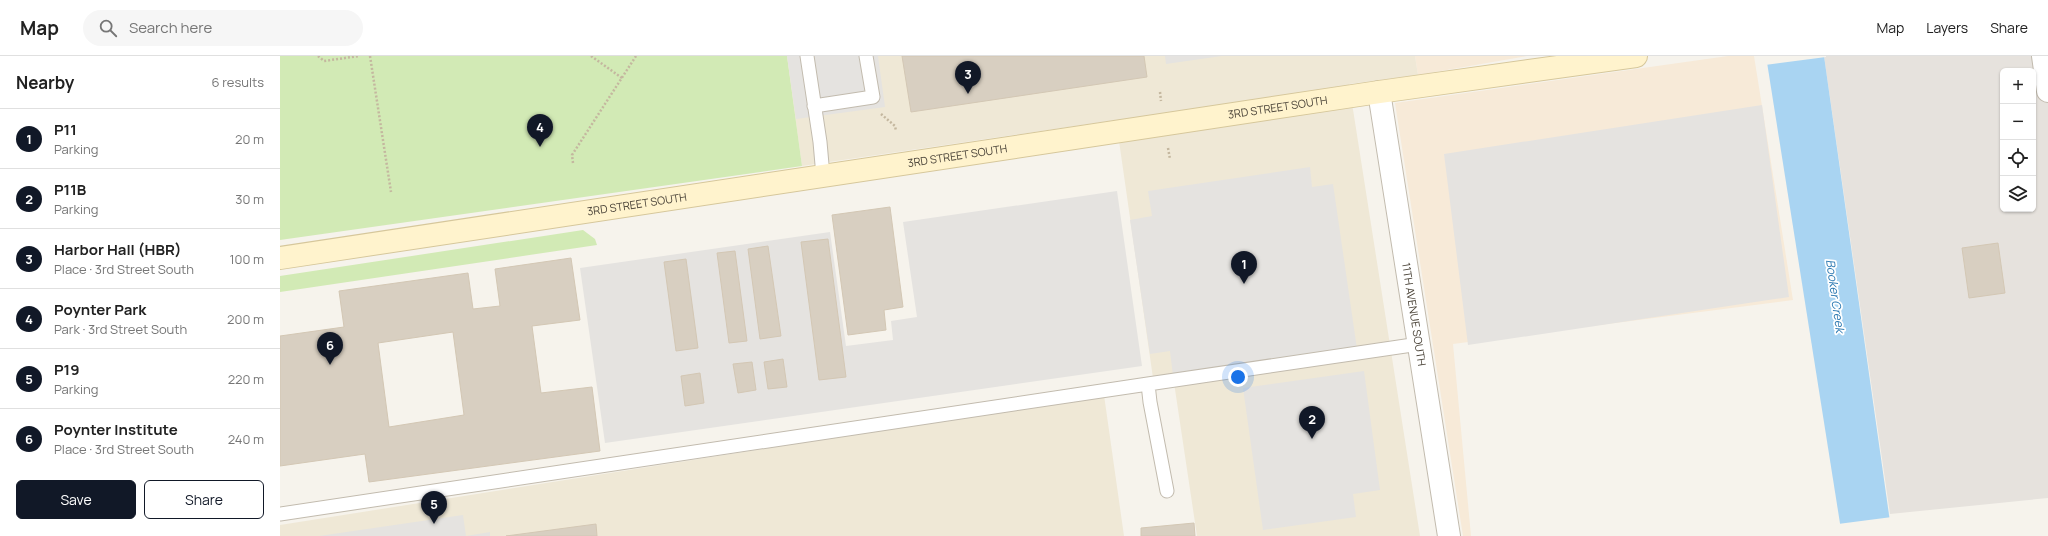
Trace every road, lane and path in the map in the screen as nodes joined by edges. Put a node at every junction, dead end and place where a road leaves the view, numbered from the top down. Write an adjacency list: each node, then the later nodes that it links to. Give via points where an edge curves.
1 (318, 56): 2 (path, via 324,61)
2 (359, 56)
3 (370, 56): 16 (path)
4 (591, 56): 10 (path)
5 (636, 56): 10 (path)
6 (807, 56): 13 (lane)
7 (866, 56): 13 (lane, via 872,97)
8 (1636, 56): 12 (street, 3RD STREET SOUTH)
9 (2043, 56): 11 (street)
10 (622, 78): 14 (path, via 572,154)
11 (2048, 91)
12 (1379, 92): 15 (street, 3RD STREET SOUTH); 18 (street, 11TH AVENUE SOUTH)
13 (814, 106): 15 (lane)
14 (573, 163)
15 (822, 176): 17 (street, 3RD STREET SOUTH)
16 (391, 192)
17 (280, 258)
18 (1418, 344): 19 (lane); 22 (street, 11TH AVENUE SOUTH)
19 (1148, 384): 20 (lane); 21 (lane)
20 (1167, 491)
21 (280, 514)
22 (1448, 536)

